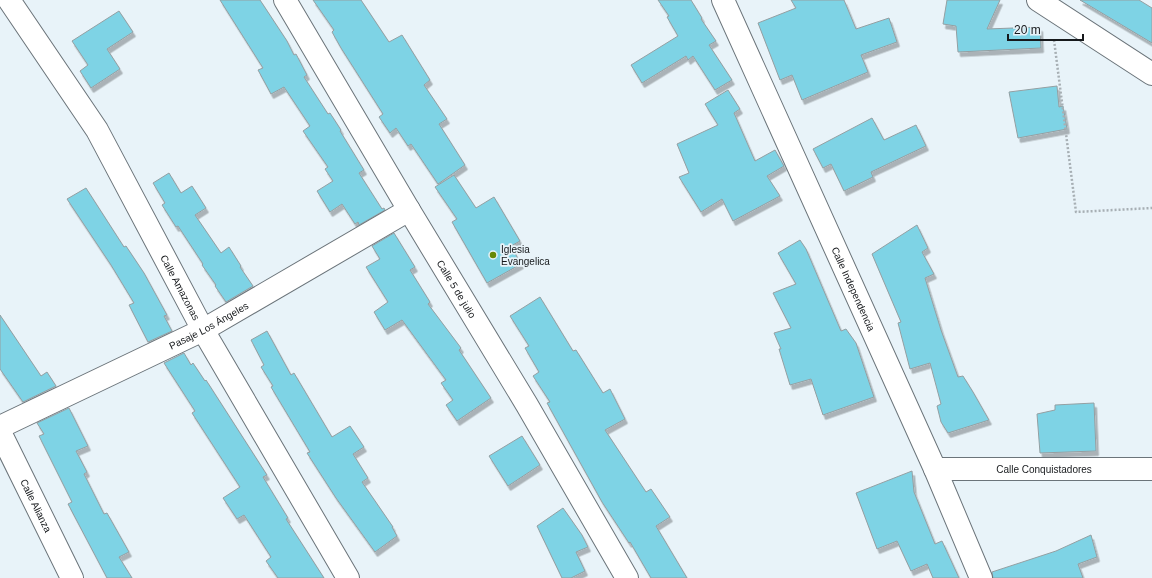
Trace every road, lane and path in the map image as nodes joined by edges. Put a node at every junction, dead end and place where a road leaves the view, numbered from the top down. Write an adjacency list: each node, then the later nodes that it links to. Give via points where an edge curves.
1 (9, 0): 8 (street, Calle Amazonas, via 97,130)
2 (285, 0): 7 (street, Calle 5 de julio)
3 (723, 0): 11 (street, Calle Independencia)
4 (1048, 2): 5 (street); 6 (path, via 1076,212)
5 (1152, 74)
6 (1152, 208)
7 (409, 210): 8 (street, Pasaje Los Ángeles); 15 (street, Calle 5 de julio, via 527,405)
8 (203, 330): 9 (street, Pasaje Los Ángeles); 14 (street, Calle Amazonas)
9 (0, 427)
10 (0, 432): 13 (street, Calle Alianza)
11 (935, 469): 12 (street, Calle Conquistadores); 16 (street, Calle Independencia)
12 (1152, 469)
13 (72, 578)
14 (348, 578)
15 (627, 578)
16 (981, 578)

